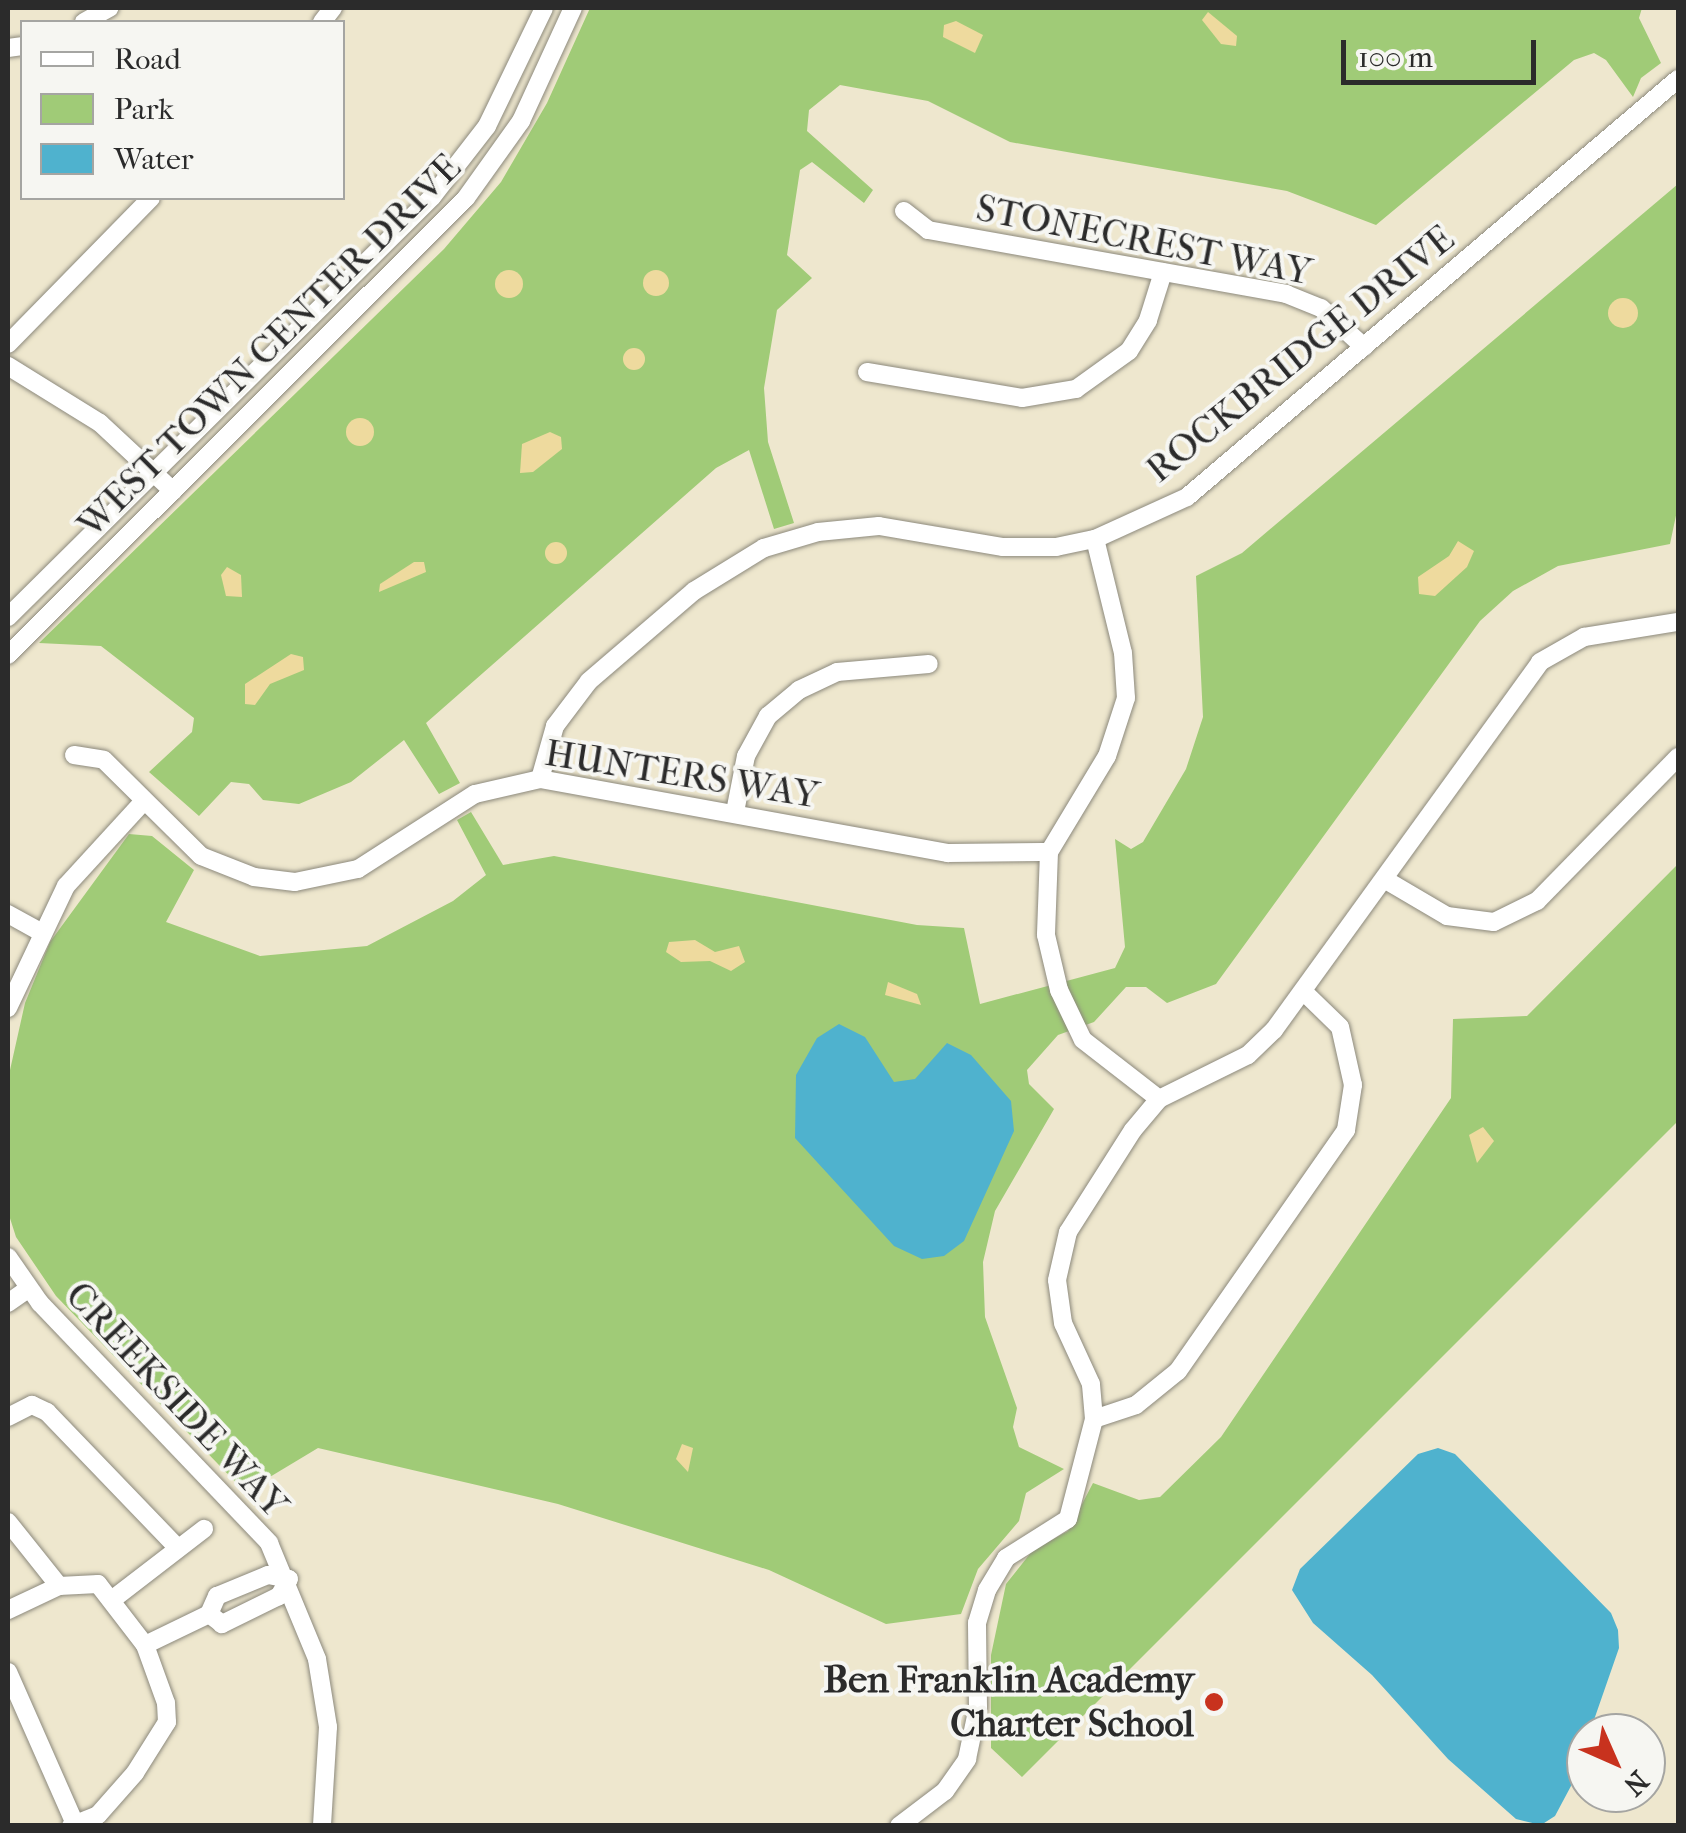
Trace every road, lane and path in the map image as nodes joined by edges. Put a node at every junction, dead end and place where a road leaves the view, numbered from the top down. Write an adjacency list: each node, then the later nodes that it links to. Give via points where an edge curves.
1 (544, 8): 11 (street, WEST TOWN CENTER DRIVE, via 522,61 461,163)
2 (572, 8): 12 (street, WEST TOWN CENTER DRIVE, via 527,111 466,198)
3 (1678, 79): 8 (street, ROCKBRIDGE DRIVE)
4 (149, 200): 7 (street)
5 (904, 211): 6 (street, STONECREST WAY, via 928,230)
6 (1163, 272): 8 (street, STONECREST WAY, via 1286,294 1321,308); 10 (street, via 1148,320 1129,351 1076,389 1022,398)
7 (8, 344)
8 (1364, 347): 13 (street, ROCKBRIDGE DRIVE, via 1187,497)
9 (8, 366): 11 (street, via 100,423)
10 (867, 372)
11 (154, 472): 12 (street); 14 (street, WEST TOWN CENTER DRIVE)
12 (173, 491): 16 (street, WEST TOWN CENTER DRIVE)
13 (1095, 540): 20 (street, ROCKBRIDGE DRIVE, via 1003,547 879,526 818,532 764,548 694,591 589,681 555,726); 23 (street, via 1126,698 1107,756)
14 (8, 617)
15 (1678, 622): 24 (street, via 1584,637 1540,662)
16 (8, 656)
17 (929, 664): 22 (street, via 838,672 799,690 768,716 746,756)
18 (74, 755): 21 (street, HUNTERS WAY, via 104,760)
19 (1678, 757): 24 (street, via 1537,901 1494,922 1447,916)
20 (540, 778): 21 (street, HUNTERS WAY, via 475,794 358,869 296,882 254,877 201,856); 22 (street, HUNTERS WAY)
21 (144, 801): 26 (street, via 66,886)
22 (736, 812): 23 (street, HUNTERS WAY, via 948,852)
23 (1049, 852): 29 (street, via 1046,936 1064,1004 1083,1040)
24 (1384, 879): 27 (street)
25 (8, 914): 26 (street)
26 (40, 932): 28 (street)
27 (1304, 992): 29 (street, via 1248,1055); 34 (street, via 1340,1027 1353,1085 1346,1130 1178,1372 1136,1405)
28 (8, 1008)
29 (1160, 1098): 34 (street, via 1068,1232 1057,1280 1063,1323 1090,1384)
30 (8, 1257): 31 (street, CREEKSIDE WAY)
31 (28, 1289): 32 (street); 38 (street, CREEKSIDE WAY, via 235,1502)
32 (8, 1303)
33 (8, 1418): 37 (street, via 32,1405 46,1412)
34 (1094, 1419): 46 (street, via 1068,1519 1006,1558 987,1590 977,1623 978,1706 967,1758 945,1791)
35 (8, 1522): 39 (street)
36 (204, 1529): 37 (street)
37 (178, 1548): 40 (street)
38 (289, 1579): 42 (street, via 268,1574 218,1596 209,1614); 45 (street, CREEKSIDE WAY, via 316,1659 328,1727)
39 (58, 1586): 40 (street, via 82,1580); 41 (street)
40 (112, 1599): 42 (street)
41 (8, 1610)
42 (145, 1645): 44 (street, via 168,1722 110,1801)
43 (8, 1672): 44 (street)
44 (73, 1824)
45 (322, 1826)
46 (899, 1826)

